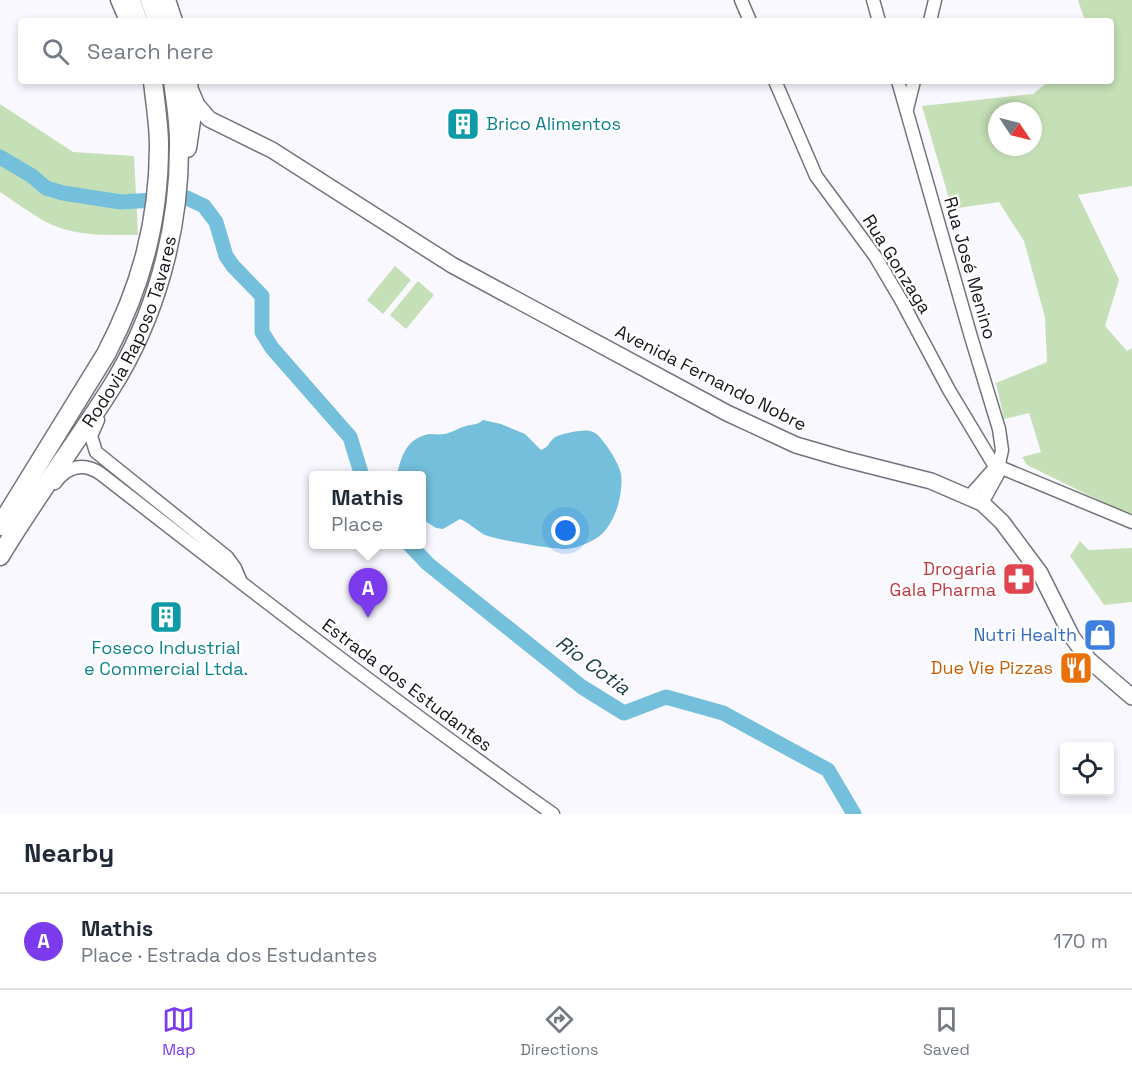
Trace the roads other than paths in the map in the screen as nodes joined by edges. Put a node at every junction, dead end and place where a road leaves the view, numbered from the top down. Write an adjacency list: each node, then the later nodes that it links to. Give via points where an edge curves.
1 (117, 0): 8 (street)
2 (131, 0): 9 (highway)
3 (150, 0): 10 (highway)
4 (166, 0): 11 (highway)
5 (873, 0): 13 (street)
6 (935, 0): 14 (street)
7 (745, 2): 12 (street)
8 (125, 18)
9 (137, 18)
10 (156, 18)
11 (172, 18)
12 (749, 18)
13 (878, 18)
14 (931, 18)
15 (153, 84): 28 (highway, Rodovia Raposo Tavares, via 158,178 140,276 106,354)
16 (184, 84): 21 (main road, Avenida Fernando Nobre, via 202,112); 22 (highway); 23 (highway, Rodovia Raposo Tavares)
17 (776, 84): 25 (street, Rua Gonzaga, via 816,176 875,256)
18 (899, 84): 20 (street, Rua José Menino)
19 (913, 84): 20 (street)
20 (907, 109): 25 (street, Rua José Menino, via 999,429 1002,450)
21 (224, 128): 22 (main road, via 207,129); 26 (main road, Avenida Fernando Nobre, via 273,150 452,265 727,413 796,445 931,481)
22 (190, 140): 23 (highway)
23 (178, 178): 24 (highway, Rodovia Raposo Tavares, via 174,216 158,282)
24 (136, 340): 29 (highway, Rodovia Raposo Tavares, via 112,386); 30 (street, Estrada dos Estudantes, via 93,430 94,448)
25 (997, 469): 26 (street, Rua José Menino); 27 (street)
26 (976, 500): 31 (main road, Avenida Fernando Nobre, via 1002,522 1040,573 1072,637 1089,660)
27 (1132, 522)
28 (0, 526)
29 (0, 555): 30 (street, Estrada dos Estudantes, via 26,527 61,475 82,466 101,474)
30 (216, 556): 32 (street, Estrada dos Estudantes, via 231,562 241,583)
31 (1132, 697)
32 (553, 814)

